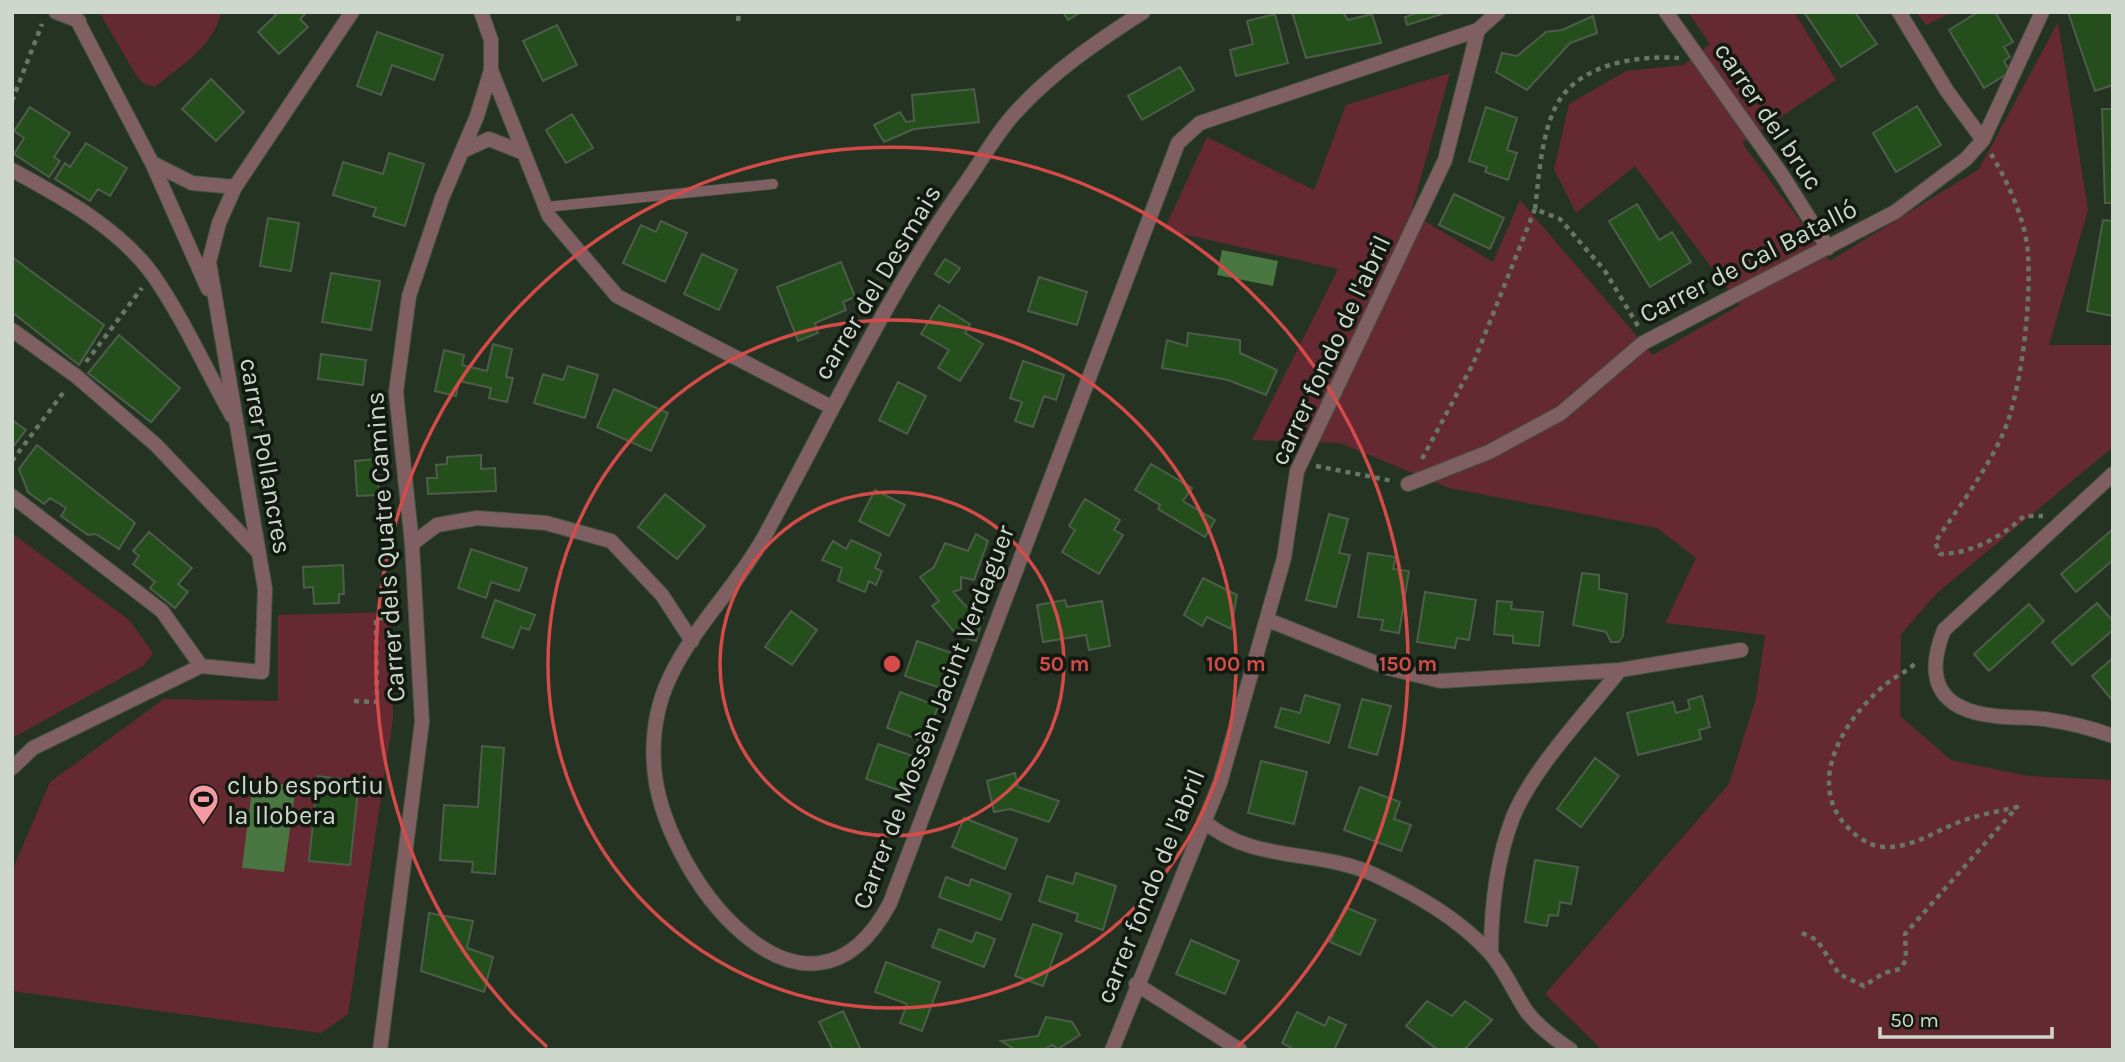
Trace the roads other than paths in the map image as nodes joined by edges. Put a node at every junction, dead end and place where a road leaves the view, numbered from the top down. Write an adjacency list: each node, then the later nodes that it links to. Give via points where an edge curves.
1 (56, 12): 9 (street)
2 (352, 12): 18 (street, carrer Pollancres)
3 (481, 12): 11 (street, Carrer dels Quatre Camins, via 491,40)
4 (1143, 12): 23 (street, carrer del Desmais, via 1087,47 1015,112 910,267)
5 (1498, 12): 10 (street, Carrer de Mossèn Jacint Verdaguer)
6 (1666, 12): 20 (street, carrer del bruc)
7 (1899, 12): 12 (street)
8 (2042, 12): 12 (street, Carrer de Cal Batalló)
9 (76, 17): 15 (street)
10 (1478, 30): 30 (street, carrer fondo de l'abril, via 1445,160 1297,471 1284,558); 31 (street, Carrer de Mossèn Jacint Verdaguer, via 1200,124 1178,143 890,903 876,929 859,947 804,966 771,955 712,902 681,858 661,810 654,765 656,715 670,677)
11 (491, 71): 13 (street, Carrer dels Quatre Camins); 14 (street, carrer del Desmais)
12 (1983, 140): 20 (street, Carrer de Cal Batalló, via 1966,159 1895,212)
13 (462, 151): 14 (street, via 489,139); 28 (street, Carrer dels Quatre Camins, via 409,296 396,392)
14 (524, 153): 19 (street, carrer del Desmais)
15 (152, 163): 18 (street, via 192,183); 21 (street)
16 (12, 170): 24 (street, via 57,194 121,241 152,275)
17 (773, 184): 19 (lane)
18 (235, 187): 21 (street, carrer Pollancres, via 209,262)
19 (546, 207): 23 (street, carrer del Desmais, via 617,296)
20 (1828, 248): 26 (street, Carrer de Cal Batalló, via 1643,343 1561,413 1489,452)
21 (214, 303): 24 (street, carrer Pollancres)
22 (12, 330): 29 (street, via 76,376 156,445)
23 (831, 407): 31 (street, Carrer de Mossèn Jacint Verdaguer, via 763,540)
24 (239, 428): 29 (street, carrer Pollancres)
25 (2113, 474): 35 (street, via 1944,630 1934,654 1934,676 1946,698 1964,708 1993,716 2044,719)
26 (1408, 484)
27 (12, 496): 33 (street, via 162,611)
28 (412, 544): 31 (street, via 437,526 477,518 546,523 611,541 662,595); 40 (street, Carrer dels Quatre Camins, via 422,722)
29 (258, 552): 33 (street, carrer Pollancres, via 265,589 262,672)
30 (1268, 620): 34 (street, via 1388,668 1441,681); 37 (street, carrer fondo de l'abril, via 1220,783)
31 (692, 641)
32 (1741, 650): 34 (street)
33 (201, 666): 36 (street, via 33,748)
34 (1620, 670): 38 (street, via 1531,783 1514,816 1491,909)
35 (2113, 736)
36 (12, 768)
37 (1204, 821): 38 (street, via 1239,844 1372,873 1428,901); 39 (street, carrer fondo de l'abril)
38 (1491, 954): 43 (street, via 1528,1014)
39 (1136, 984): 41 (street, carrer fondo de l'abril); 42 (street)
40 (380, 1050)
41 (1112, 1050)
42 (1240, 1050)
43 (1572, 1050)

